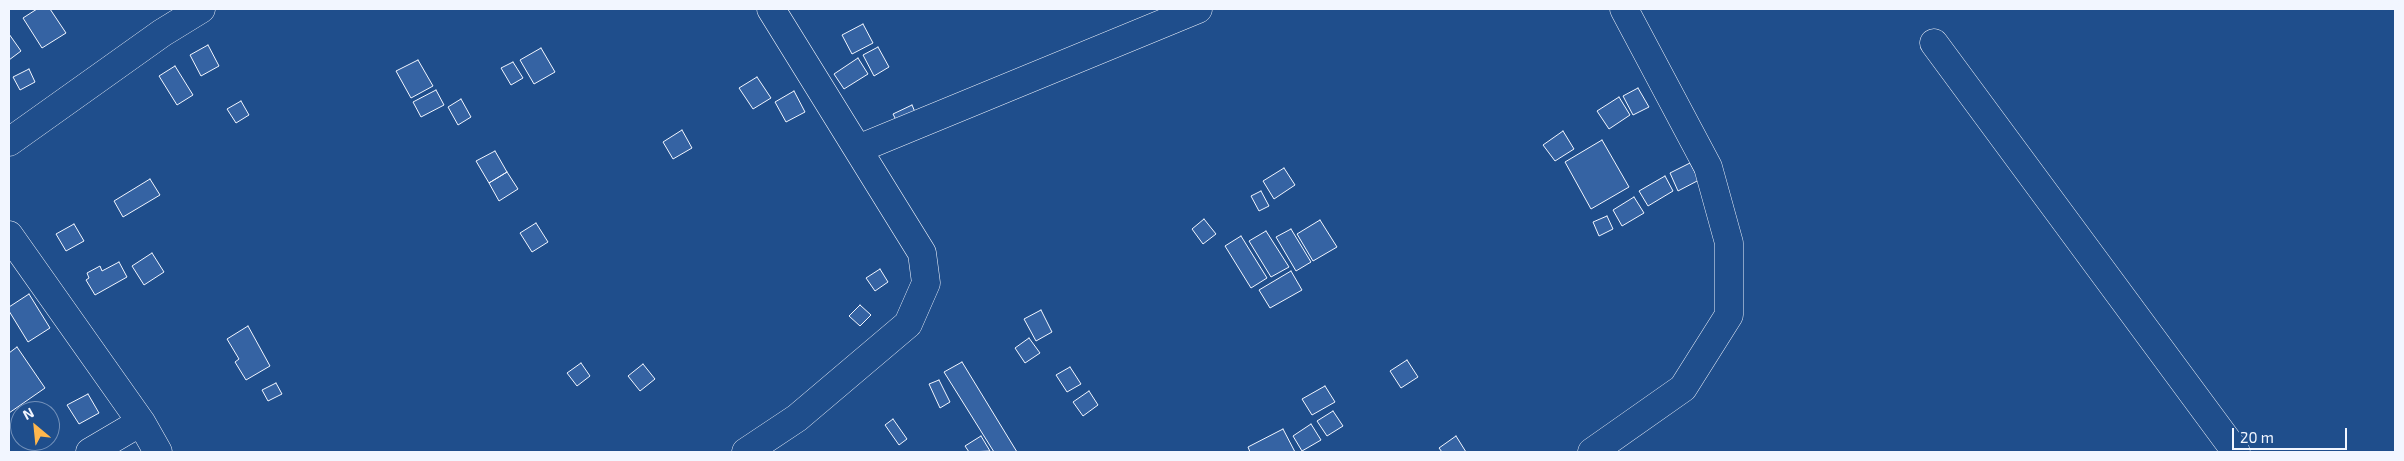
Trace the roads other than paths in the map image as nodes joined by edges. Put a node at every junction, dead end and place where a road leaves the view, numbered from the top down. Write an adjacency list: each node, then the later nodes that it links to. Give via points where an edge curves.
1 (201, 9): 6 (street)
2 (771, 9): 7 (street)
3 (1198, 9): 7 (street)
4 (1624, 9): 13 (street, via 1708,166 1730,244 1729,315 1683,388)
5 (1934, 43): 14 (street)
6 (9, 142)
7 (858, 149): 12 (street, via 922,253 926,283 908,324 797,418)
8 (9, 236): 9 (street)
9 (141, 422): 10 (street); 11 (street)
10 (90, 452)
11 (158, 452)
12 (746, 452)
13 (1592, 452)
14 (2236, 452)

